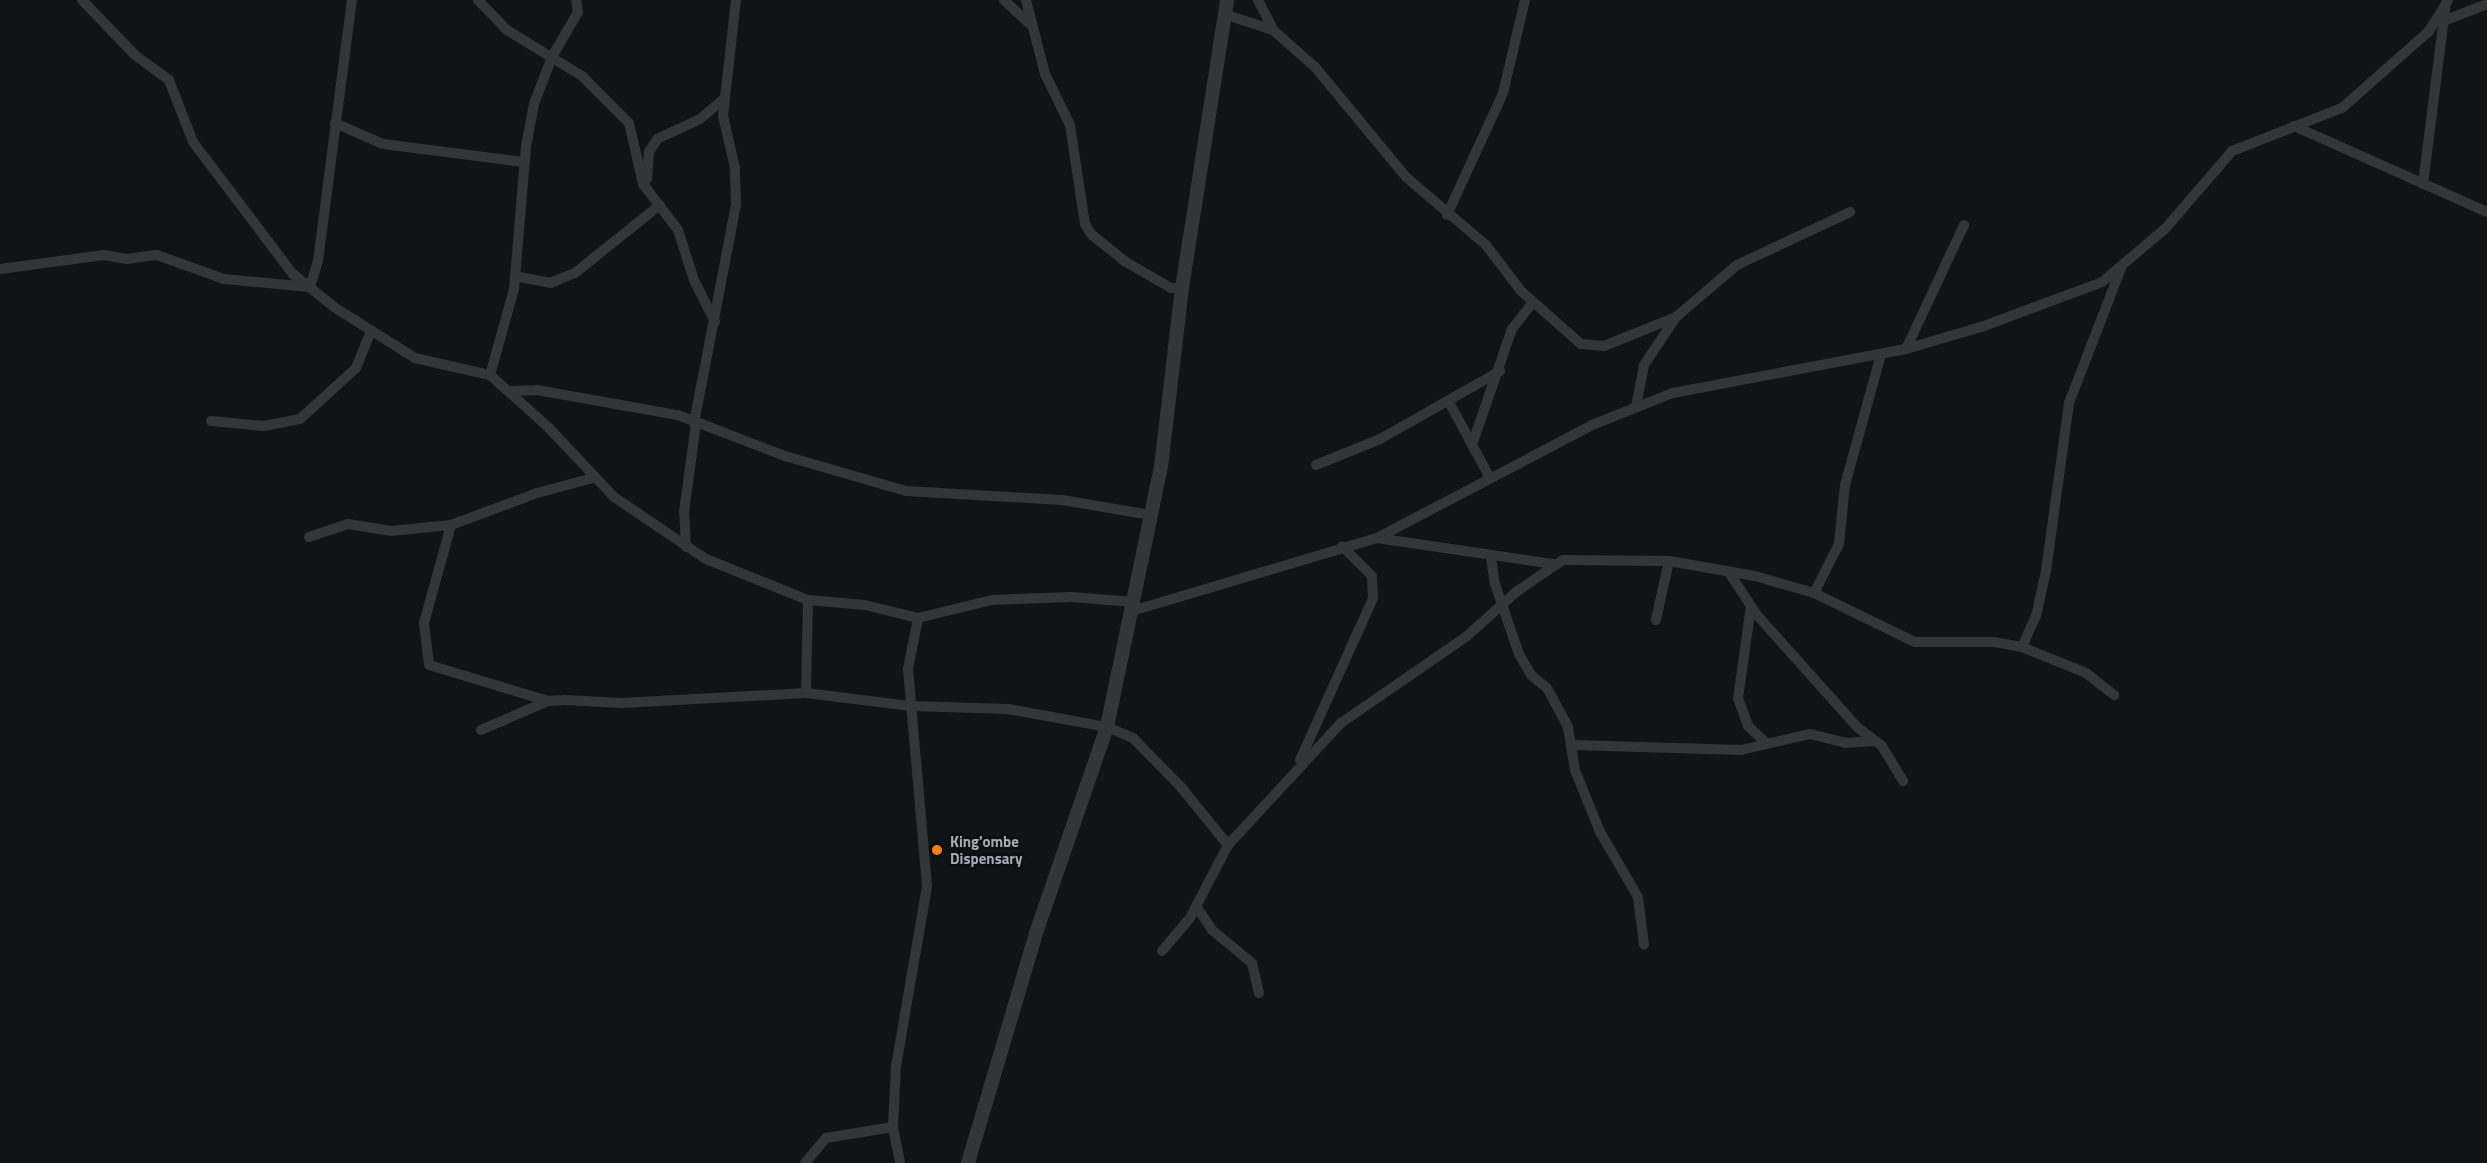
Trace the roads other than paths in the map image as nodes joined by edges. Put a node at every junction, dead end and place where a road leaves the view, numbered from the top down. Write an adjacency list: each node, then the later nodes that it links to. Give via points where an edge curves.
1 (82, 0): 31 (street, via 135,55 169,80 193,142 277,257)
2 (352, 0): 18 (street)
3 (478, 0): 16 (street, via 507,30)
4 (576, 0): 16 (street, via 573,24)
5 (736, 0): 17 (street)
6 (1004, 0): 14 (street)
7 (1026, 0): 14 (street)
8 (1258, 0): 15 (street)
9 (1526, 0): 26 (street, via 1503,93)
10 (2447, 2): 13 (street); 19 (street, via 2429,31 2355,98 2327,115)
11 (2487, 4): 13 (street)
12 (1226, 7): 15 (street); 32 (street)
13 (2446, 20): 21 (street)
14 (1030, 24): 32 (street, via 1045,75 1070,125 1089,230 1134,268 1172,288)
15 (1273, 30): 26 (street, via 1334,87 1388,157)
16 (552, 57): 20 (street, via 534,104); 22 (street, via 582,76 629,123)
17 (723, 100): 22 (street, via 700,119 657,139 649,152); 35 (street, via 735,168 736,204)
18 (335, 123): 20 (street, via 383,144); 31 (street, via 318,261)
19 (2294, 126): 21 (street); 28 (street, via 2232,151 2165,229)
20 (524, 162): 30 (street)
21 (2423, 184): 25 (street)
22 (648, 190): 23 (street)
23 (660, 205): 30 (street, via 575,273 550,283); 35 (street, via 678,230 694,280)
24 (1850, 212): 34 (street, via 1737,265)
25 (2487, 212)
26 (1447, 215): 33 (street, via 1486,245)
27 (1964, 225): 37 (street)
28 (2121, 268): 37 (street, via 2078,292); 67 (street, via 2069,403 2046,571 2036,616)
29 (0, 269): 31 (street, via 104,255 127,259 157,255 224,279)
30 (515, 276): 40 (street, via 508,323)
31 (310, 287): 36 (street)
32 (1182, 288): 50 (street, via 1161,467)
33 (1533, 302): 34 (street, via 1586,347 1604,346); 39 (street, via 1512,329)
34 (1676, 317): 43 (street, via 1644,365)
35 (715, 322): 45 (street)
36 (371, 331): 40 (street, via 415,358); 44 (street, via 356,368 300,418 264,426)
37 (1906, 349): 38 (street)
38 (1881, 354): 43 (street, via 1696,387); 60 (street, via 1845,485 1839,544)
39 (1500, 371): 42 (street); 46 (street)
40 (490, 375): 41 (street)
41 (512, 391): 45 (street, via 537,390 634,406); 48 (street)
42 (1449, 402): 46 (street); 47 (street)
43 (1636, 407): 49 (street)
44 (210, 422)
45 (695, 423): 50 (street, via 785,456 906,491 1062,500); 55 (street, via 684,512)
46 (1472, 445): 49 (street)
47 (1317, 465)
48 (593, 478): 51 (street, via 537,493); 55 (street, via 654,527)
49 (1490, 478): 53 (street, via 1420,519)
50 (1150, 515): 63 (street)
51 (451, 525): 52 (street, via 391,531 348,524); 70 (street, via 424,623 429,665)
52 (309, 537)
53 (1377, 538): 54 (street); 56 (street)
54 (1342, 546): 63 (street); 77 (street, via 1372,576 1372,598)
55 (686, 547): 61 (street, via 752,580)
56 (1491, 557): 58 (street); 62 (street)
57 (1669, 561): 58 (street, via 1576,558); 59 (street); 66 (street)
58 (1554, 564): 62 (street)
59 (1728, 571): 60 (street); 64 (street)
60 (1814, 593): 67 (street, via 1915,642 1994,642)
61 (808, 600): 65 (street, via 865,605); 68 (street)
62 (1502, 605): 76 (street, via 1526,667 1547,688); 77 (street, via 1467,636 1351,715)
63 (1133, 606): 65 (street, via 1071,597 992,600); 72 (street)
64 (1751, 606): 74 (street, via 1843,712); 75 (street, via 1738,698 1748,726)
65 (918, 618): 71 (street, via 908,658)
66 (1656, 620)
67 (2022, 647): 69 (street, via 2086,673)
68 (806, 693): 70 (street, via 622,703); 71 (street)
69 (2114, 695)
70 (548, 702): 73 (street)
71 (911, 706): 72 (street, via 1008,709); 84 (street, via 927,886 898,1045)
72 (1107, 727): 79 (street, via 1148,750); 87 (street, via 1036,933)
73 (481, 730)
74 (1875, 741): 75 (street, via 1845,743 1810,734); 78 (street)
75 (1766, 744): 76 (street, via 1741,750)
76 (1573, 745): 81 (street, via 1575,770 1600,832 1640,902)
77 (1297, 766): 79 (street)
78 (1903, 781)
79 (1227, 845): 80 (street)
80 (1196, 906): 82 (street); 83 (street, via 1212,930 1252,963)
81 (1644, 945)
82 (1162, 951)
83 (1259, 993)
84 (893, 1127): 85 (street, via 826,1138); 86 (street)
85 (805, 1163)
86 (900, 1163)
87 (968, 1163)

